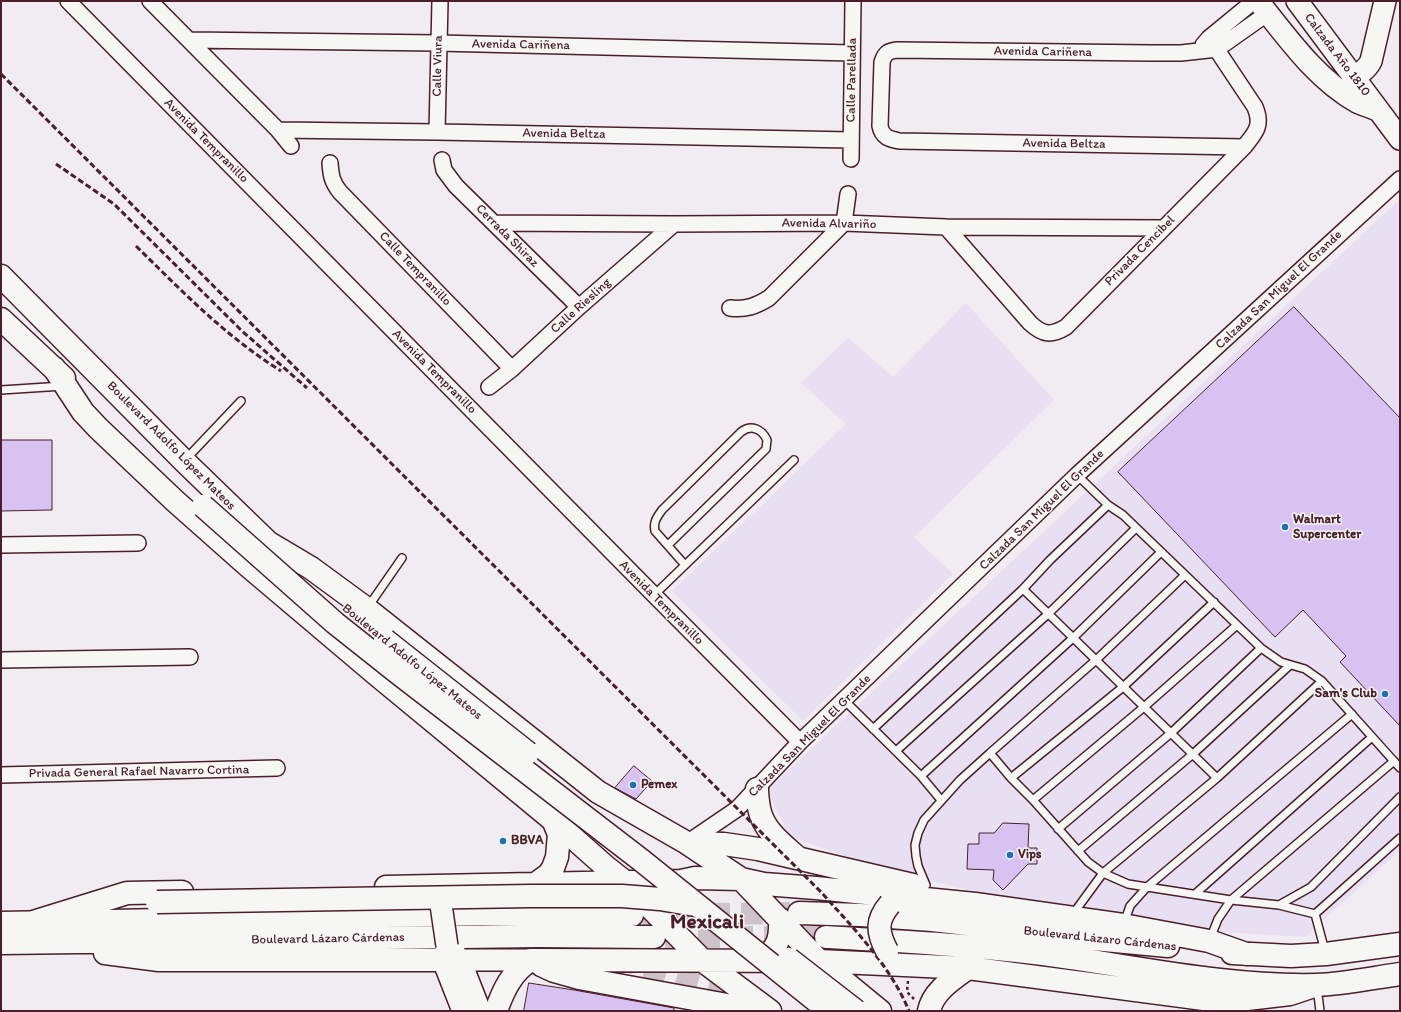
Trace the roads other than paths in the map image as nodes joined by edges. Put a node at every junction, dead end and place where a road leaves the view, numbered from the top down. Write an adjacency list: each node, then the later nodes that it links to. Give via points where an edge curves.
1 (68, 1): 55 (street, Avenida Tempranillo)
2 (150, 1): 8 (street)
3 (440, 1): 9 (street, Calle Viura)
4 (853, 1): 11 (street, Calle Parellada)
5 (1296, 1): 12 (street, Calzada Año 1810)
6 (1385, 1): 12 (street, via 1371,61 1363,72)
7 (1260, 5): 10 (street, Avenida Cariñena); 13 (street, Calzada Año 1810, via 1301,54 1329,82 1358,102)
8 (189, 40): 9 (street, Avenida Cariñena); 14 (street)
9 (438, 43): 11 (street, Avenida Cariñena); 15 (street, Calle Viura)
10 (1213, 43): 16 (street, Avenida Cariñena, via 1197,51 1181,53 889,51 884,55 882,62 880,126); 20 (street, Privada Cencibel, via 1258,113 1258,126)
11 (852, 53): 18 (street, Calle Parellada)
12 (1354, 76): 13 (street, Calzada Año 1810)
13 (1377, 110): 17 (street, Calzada Año 1810)
14 (278, 130): 15 (street, Avenida Beltza); 19 (street)
15 (437, 132): 18 (street, Avenida Beltza)
16 (885, 136): 20 (street, Avenida Beltza, via 899,140)
17 (1400, 139)
18 (851, 140): 21 (street, Calle Parellada)
19 (291, 146)
20 (1244, 147): 30 (street, Privada Cencibel)
21 (851, 159)
22 (442, 160): 26 (street, Cerrada Shiraz, via 444,170 456,186)
23 (330, 163): 36 (street, Calle Tempranillo, via 333,183 340,192)
24 (1400, 179): 43 (street, Calzada San Miguel El Grande)
25 (848, 194): 27 (street)
26 (494, 223): 28 (street, Avenida Alvariño); 32 (street, Cerrada Shiraz)
27 (844, 223): 28 (street, Avenida Alvariño); 29 (street, Avenida Alvariño); 33 (street, via 769,298 747,308)
28 (674, 224): 32 (street, Calle Riesling)
29 (946, 227): 30 (street, Avenida Alvariño); 30 (street, Privada Cencibel, via 1030,323 1042,332 1050,333 1066,327)
30 (1164, 228)
31 (1, 276): 42 (highway, Boulevard Adolfo López Mateos)
32 (579, 307): 36 (street, Calle Riesling)
33 (730, 308)
34 (1, 318): 35 (highway, Boulevard Adolfo López Mateos)
35 (54, 368): 37 (highway); 141 (highway, Boulevard Adolfo López Mateos, bridge, via 108,420 335,623 635,855)
36 (512, 369): 38 (street, Calle Riesling)
37 (65, 386): 39 (lane); 89 (highway, via 98,428 175,501 382,679)
38 (489, 387)
39 (1, 390)
40 (240, 401): 42 (lane)
41 (794, 460): 52 (lane)
42 (184, 461): 47 (highway, Boulevard Adolfo López Mateos)
43 (1077, 475): 44 (lane); 68 (street, Calzada San Miguel El Grande)
44 (1108, 505): 45 (lane); 54 (lane)
45 (1136, 528): 50 (lane); 58 (lane)
46 (138, 543): 48 (street)
47 (269, 543): 57 (highway, via 311,568); 109 (highway, Boulevard Adolfo López Mateos, bridge, via 385,640)
48 (1, 545)
49 (668, 545): 49 (lane, via 766,449 767,440 761,432 755,428 745,428 662,510 656,518 655,531); 52 (lane)
50 (1161, 552): 53 (lane); 60 (lane)
51 (402, 558): 57 (lane)
52 (685, 565): 55 (lane)
53 (1185, 575): 56 (lane); 64 (lane)
54 (1023, 589): 58 (lane); 71 (lane)
55 (654, 595): 74 (street, Avenida Tempranillo)
56 (1214, 602): 59 (lane); 67 (lane)
57 (367, 609): 92 (highway, via 598,792)
58 (1048, 614): 60 (lane); 75 (lane)
59 (1237, 625): 61 (lane); 69 (lane)
60 (1073, 638): 64 (lane); 82 (lane)
61 (1261, 648): 65 (lane, via 1273,657); 72 (lane)
62 (190, 657): 63 (street)
63 (1, 660)
64 (1096, 660): 67 (lane); 76 (lane)
65 (1290, 664): 66 (lane, via 1304,669); 77 (lane)
66 (1322, 681): 70 (lane); 84 (lane)
67 (1123, 686): 69 (lane); 83 (lane)
68 (844, 700): 71 (lane); 74 (street, Calzada San Miguel El Grande)
69 (1144, 707): 72 (lane); 88 (lane)
70 (1352, 714): 73 (lane); 100 (lane)
71 (873, 729): 75 (lane)
72 (1171, 733): 77 (lane); 90 (lane)
73 (1372, 737): 78 (lane); 103 (lane)
74 (800, 742): 85 (street, Calzada San Miguel El Grande)
75 (896, 751): 82 (lane)
76 (990, 753): 83 (lane); 87 (lane)
77 (1193, 754): 84 (lane); 93 (lane)
78 (1394, 761): 80 (lane); 105 (lane)
79 (277, 768): 81 (street, Privada General Rafael Navarro Cortina)
80 (1400, 768)
81 (1, 775)
82 (921, 776): 87 (lane)
83 (1011, 778): 88 (lane)
84 (1217, 778): 95 (lane)
85 (756, 789): 92 (street, Calzada San Miguel El Grande, via 737,809); 94 (highway, via 759,810 770,832)
86 (1400, 797): 108 (lane, via 1311,887)
87 (941, 800): 101 (lane, via 924,820 915,845 918,866)
88 (1033, 800): 90 (lane)
89 (553, 820): 98 (highway); 99 (highway, via 559,834 557,857 549,874)
90 (1058, 829): 93 (lane)
91 (1400, 838): 110 (lane)
92 (687, 843): 94 (highway, via 724,844); 96 (highway)
93 (1078, 851): 95 (lane)
94 (798, 858): 101 (highway)
95 (1103, 873): 100 (lane, via 1128,884); 113 (lane)
96 (741, 879): 97 (highway, via 695,878); 104 (highway); 112 (highway)
97 (681, 881): 98 (highway); 117 (highway, via 673,888 668,898 668,920)
98 (625, 882): 99 (highway); 117 (highway)
99 (534, 885): 102 (highway)
100 (1147, 887): 103 (lane); 116 (lane, via 1130,906)
101 (927, 889): 107 (highway)
102 (439, 892): 106 (highway, via 127,893); 126 (street, bridge)
103 (1195, 894): 105 (lane)
104 (897, 900): 107 (highway); 128 (highway, bridge, via 884,911 879,926 882,942)
105 (1231, 900): 108 (lane); 120 (lane, via 1218,919)
106 (94, 903): 109 (highway, bridge, via 622,896 683,902); 115 (highway)
107 (975, 904): 113 (highway)
108 (1279, 905): 110 (lane)
109 (728, 912): 142 (highway, Boulevard Adolfo López Mateos, bridge)
110 (1315, 914): 125 (lane)
111 (632, 915): 115 (highway, Boulevard Lázaro Cárdenas, via 485,914)
112 (790, 916): 124 (highway, Boulevard Lázaro Cárdenas, via 861,915 932,920); 130 (highway, via 774,949); 131 (highway)
113 (1071, 917): 116 (highway)
114 (1, 923): 115 (highway, Boulevard Lázaro Cárdenas)
115 (30, 923)
116 (1123, 925): 120 (highway)
117 (664, 935): 118 (highway, Boulevard Lázaro Cárdenas); 129 (highway)
118 (539, 936): 121 (highway, Boulevard Lázaro Cárdenas); 123 (highway)
119 (826, 937): 134 (highway, Boulevard Lázaro Cárdenas, via 984,947 1191,977 1267,984)
120 (1210, 941): 124 (highway)
121 (10, 942): 126 (highway, via 159,960)
122 (1400, 944): 125 (highway, Boulevard Lázaro Cárdenas)
123 (582, 948)
124 (1246, 954): 125 (highway, Boulevard Lázaro Cárdenas)
125 (1326, 954)
126 (450, 955): 127 (street); 136 (street); 137 (street)
127 (531, 960): 129 (highway); 138 (highway, via 521,966 505,988); 139 (highway, via 554,971 579,978)
128 (900, 960): 131 (highway); 132 (highway)
129 (703, 961): 130 (highway); 140 (highway)
130 (758, 961): 131 (highway)
131 (819, 961): 143 (highway)
132 (968, 968): 134 (highway, via 1219,1000 1290,994); 135 (highway, via 946,983)
133 (1400, 974): 134 (highway, Boulevard Lázaro Cárdenas)
134 (1317, 985): 144 (lane)
135 (923, 1006)
136 (463, 1011)
137 (480, 1011)
138 (496, 1011)
139 (760, 1011)
140 (770, 1011)
141 (829, 1011)
142 (856, 1011)
143 (880, 1011)
144 (1320, 1011)

